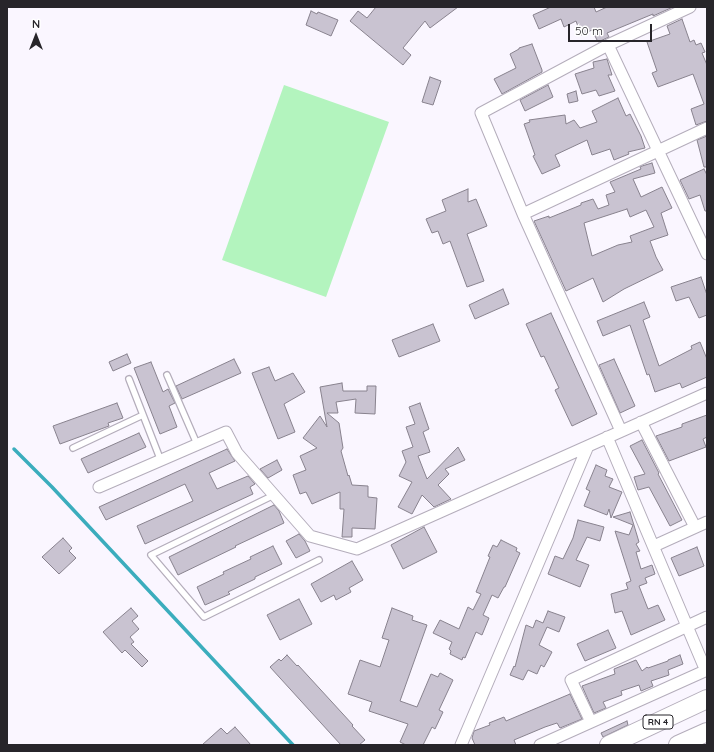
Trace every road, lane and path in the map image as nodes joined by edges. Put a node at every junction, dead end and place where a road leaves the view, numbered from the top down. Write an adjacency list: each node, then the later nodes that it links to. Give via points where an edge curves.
1 (690, 7): 2 (street)
2 (608, 45): 4 (street); 5 (street, via 481,113)
3 (707, 128): 4 (street)
4 (658, 151): 5 (street); 6 (street)
5 (523, 214): 12 (street)
6 (706, 251)
7 (167, 375): 14 (lane)
8 (129, 379): 10 (lane)
9 (707, 393): 11 (street)
10 (143, 415): 16 (lane); 17 (lane)
11 (641, 422): 12 (street); 21 (street)
12 (621, 431): 13 (street)
13 (607, 437): 15 (street); 22 (street)
14 (197, 444): 17 (street); 19 (street, via 226,432 237,453)
15 (588, 446): 19 (street, via 357,549 310,536); 30 (street)
16 (73, 448)
17 (161, 461): 18 (street)
18 (100, 488)
19 (274, 496): 23 (lane, via 151,555 204,617)
20 (707, 522): 21 (street)
21 (695, 527): 22 (street)
22 (654, 546): 25 (street)
23 (319, 560)
24 (707, 617): 25 (street)
25 (687, 626): 26 (street); 28 (street, via 571,680)
26 (706, 671): 28 (street)
27 (707, 699): 32 (highway, RN 4)
28 (591, 722): 31 (street)
29 (707, 732): 33 (highway)
30 (461, 745)
31 (540, 745)
32 (609, 745)
33 (678, 745)

